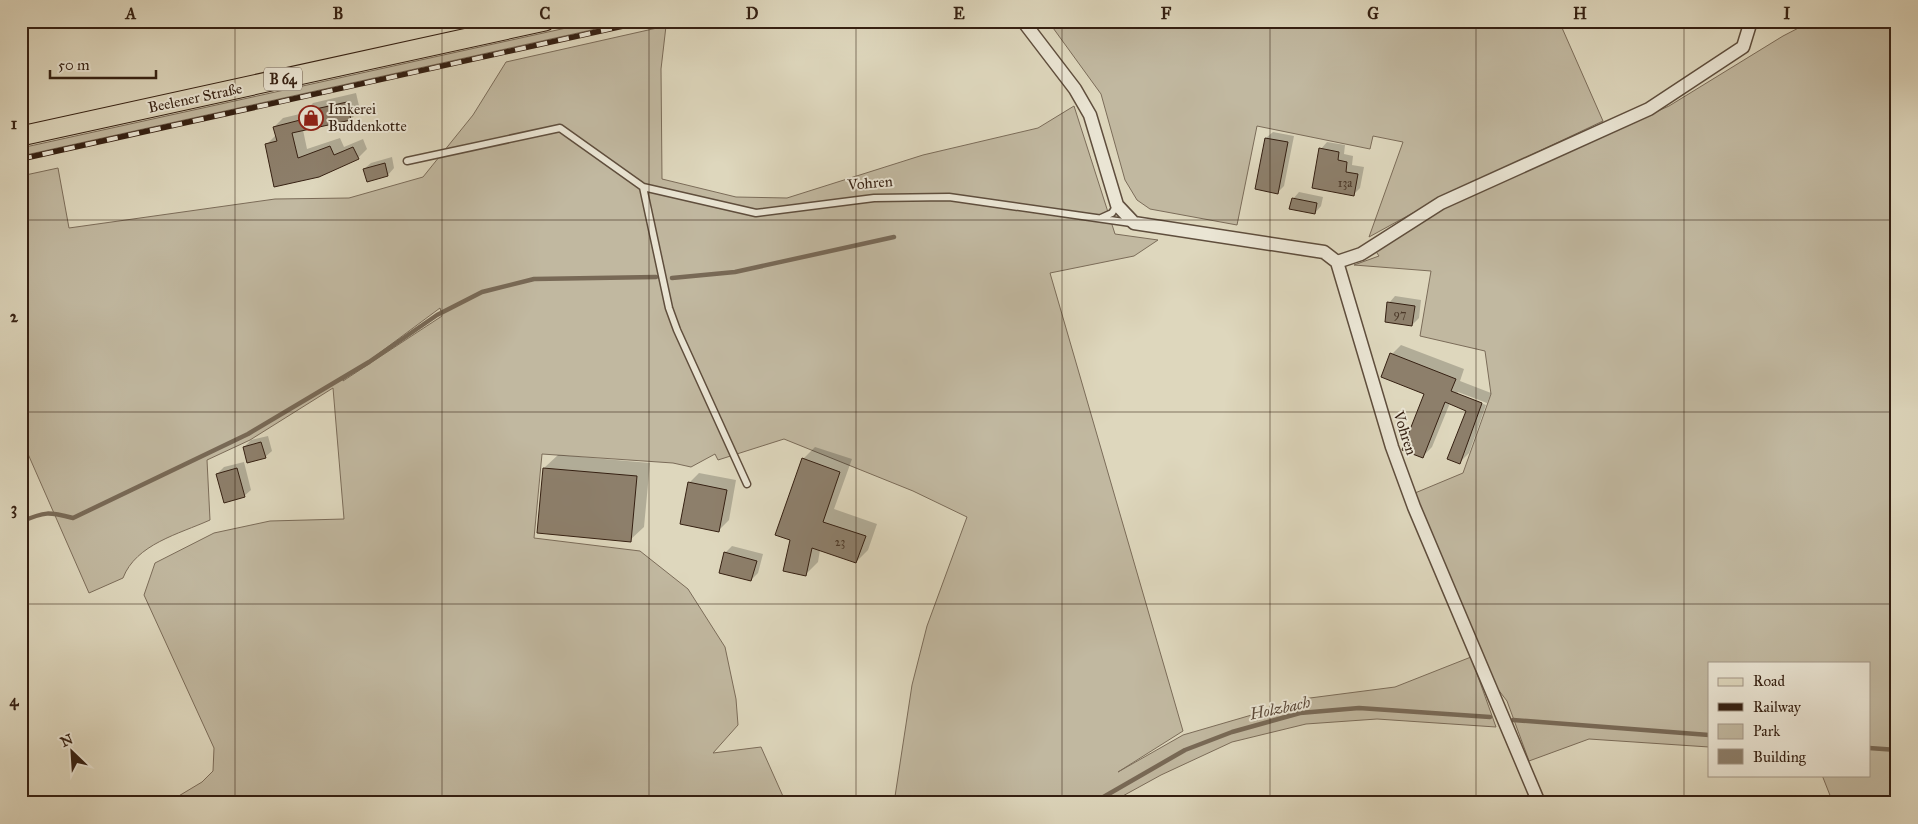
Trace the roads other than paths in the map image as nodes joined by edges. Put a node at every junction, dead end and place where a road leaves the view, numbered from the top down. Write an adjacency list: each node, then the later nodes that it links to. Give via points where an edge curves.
1 (545, 21): 4 (main road, Beelener Straße / B 64)
2 (1023, 21): 7 (street, via 1075,89 1090,115)
3 (1751, 21): 10 (street, via 1743,47 1649,109 1441,204 1361,254)
4 (21, 136)
5 (407, 161): 6 (lane, via 560,128)
6 (643, 187): 8 (lane, Vohren, via 756,213 914,196 949,197); 11 (lane, via 677,330)
7 (1117, 205): 8 (lane, via 1112,213); 9 (street)
8 (1101, 218): 9 (lane, Vohren)
9 (1134, 223): 10 (street, Vohren, via 1324,252)
10 (1337, 262): 12 (street, Vohren, via 1376,396 1408,490)
11 (747, 484)
12 (1539, 803)

